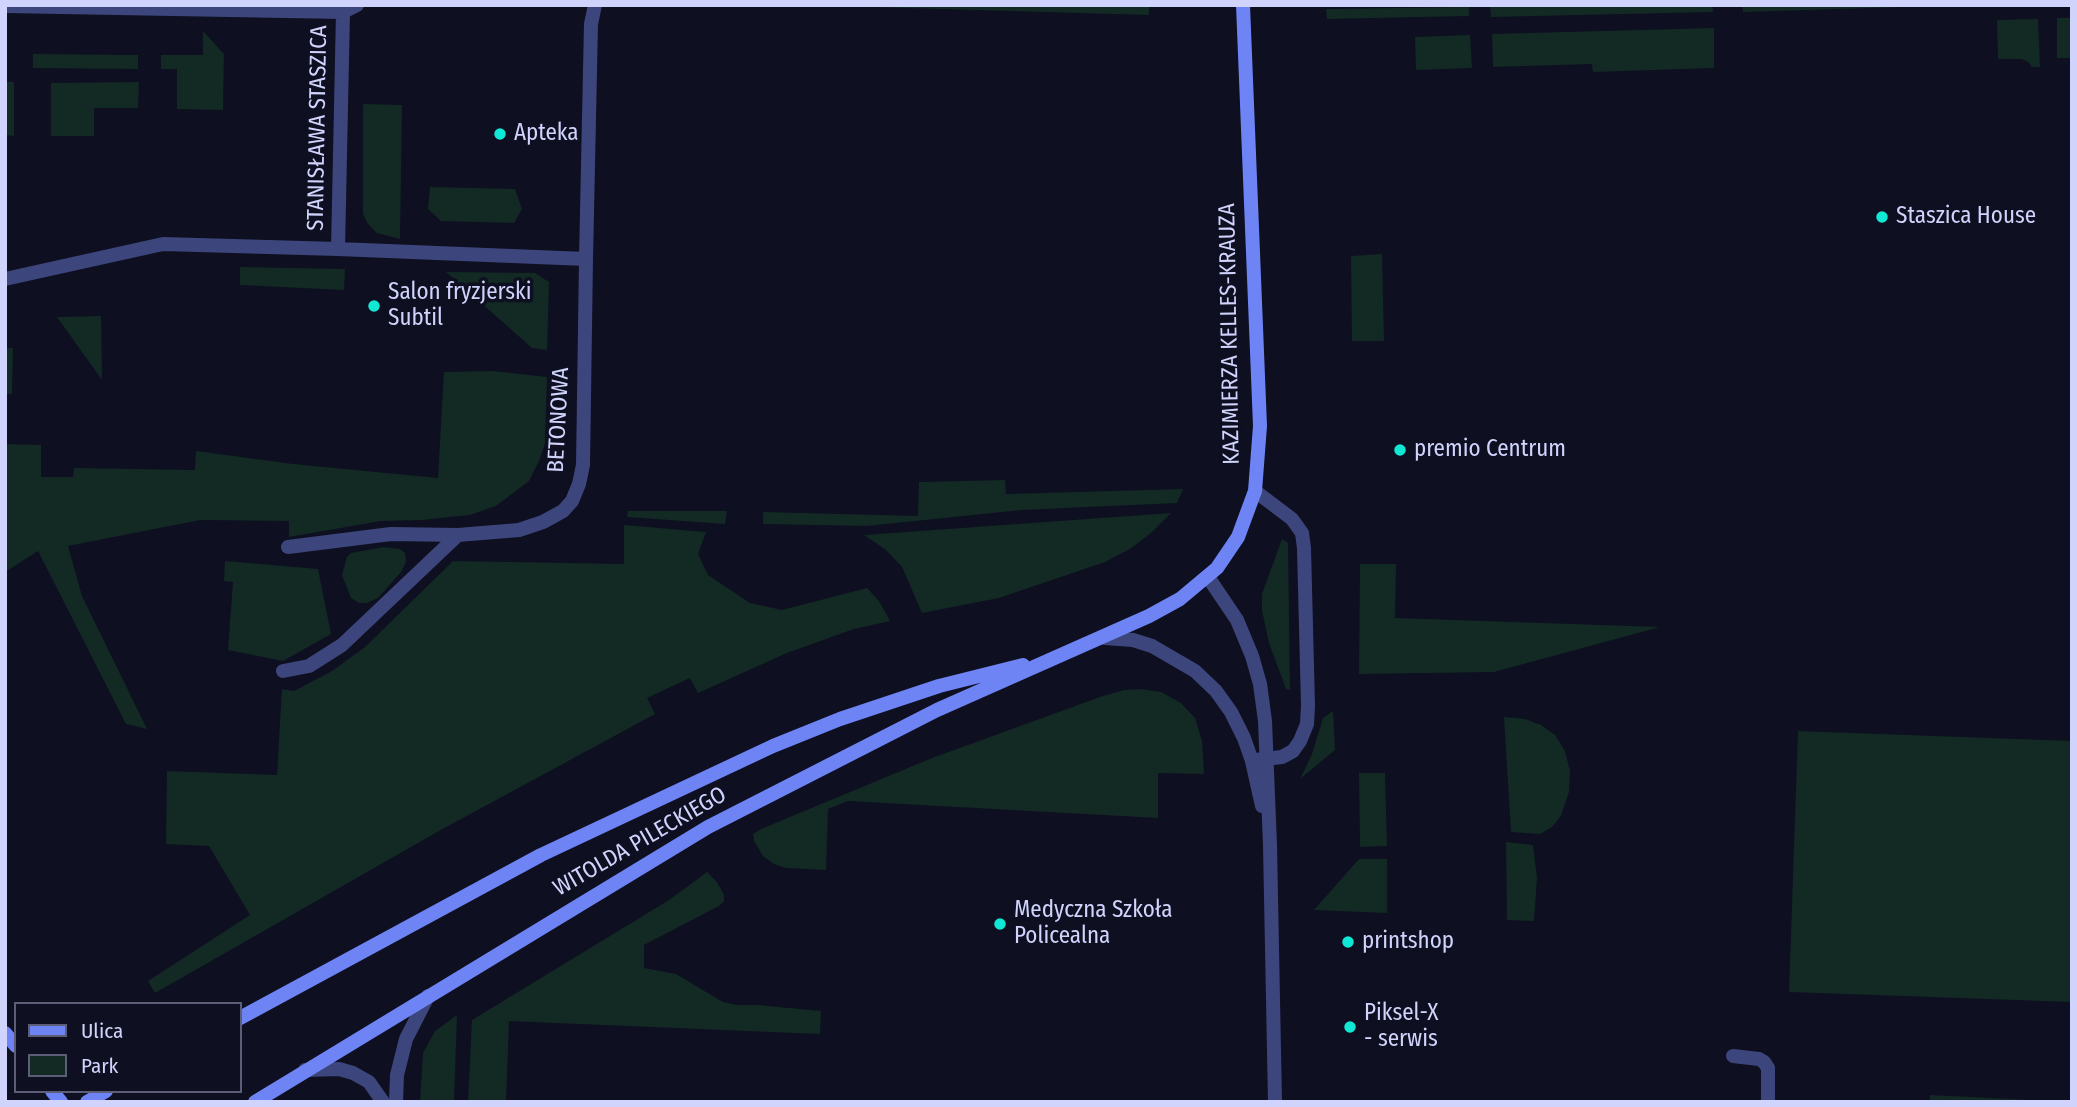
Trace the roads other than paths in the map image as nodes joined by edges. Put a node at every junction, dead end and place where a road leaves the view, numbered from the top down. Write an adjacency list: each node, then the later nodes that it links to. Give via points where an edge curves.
1 (357, 5): 5 (street)
2 (595, 5): 7 (street)
3 (1243, 5): 9 (street, KAZIMIERZA KELLES-KRAUZA, via 1260,426)
4 (5, 6): 5 (street, STANISŁAWA STASZICA)
5 (343, 12): 6 (street, STANISŁAWA STASZICA)
6 (338, 249): 7 (street, STANISŁAWA STASZICA); 8 (street, via 163,244)
7 (586, 259): 10 (street, BETONOWA, via 583,465 572,501 543,522 519,530)
8 (5, 279)
9 (1255, 491): 12 (street, KAZIMIERZA KELLES-KRAUZA, via 1238,537); 16 (street, via 1292,519 1302,533 1307,724 1293,751)
10 (458, 535): 11 (street, BETONOWA, via 391,534); 15 (street, via 342,645 309,666)
11 (288, 547)
12 (1209, 577): 13 (street, WITOLDA PILECKIEGO, via 1150,616); 16 (street, via 1237,620 1260,684)
13 (1105, 638): 14 (street, WITOLDA PILECKIEGO); 16 (street, via 1153,646 1195,671 1216,691)
14 (1065, 654): 17 (street, WITOLDA PILECKIEGO, via 937,710 708,827); 18 (street, WITOLDA PILECKIEGO, via 939,686 773,746 541,855)
15 (283, 671)
16 (1259, 760): 24 (street, via 1270,845)
17 (428, 996): 20 (street, WITOLDA PILECKIEGO); 23 (street, via 406,1039)
18 (242, 1017)
19 (1733, 1056): 25 (street, via 1765,1062)
20 (305, 1070): 21 (street, WITOLDA PILECKIEGO); 22 (street, via 353,1073 369,1082)
21 (255, 1102)
22 (383, 1102)
23 (396, 1102)
24 (1275, 1102)
25 (1768, 1102)

